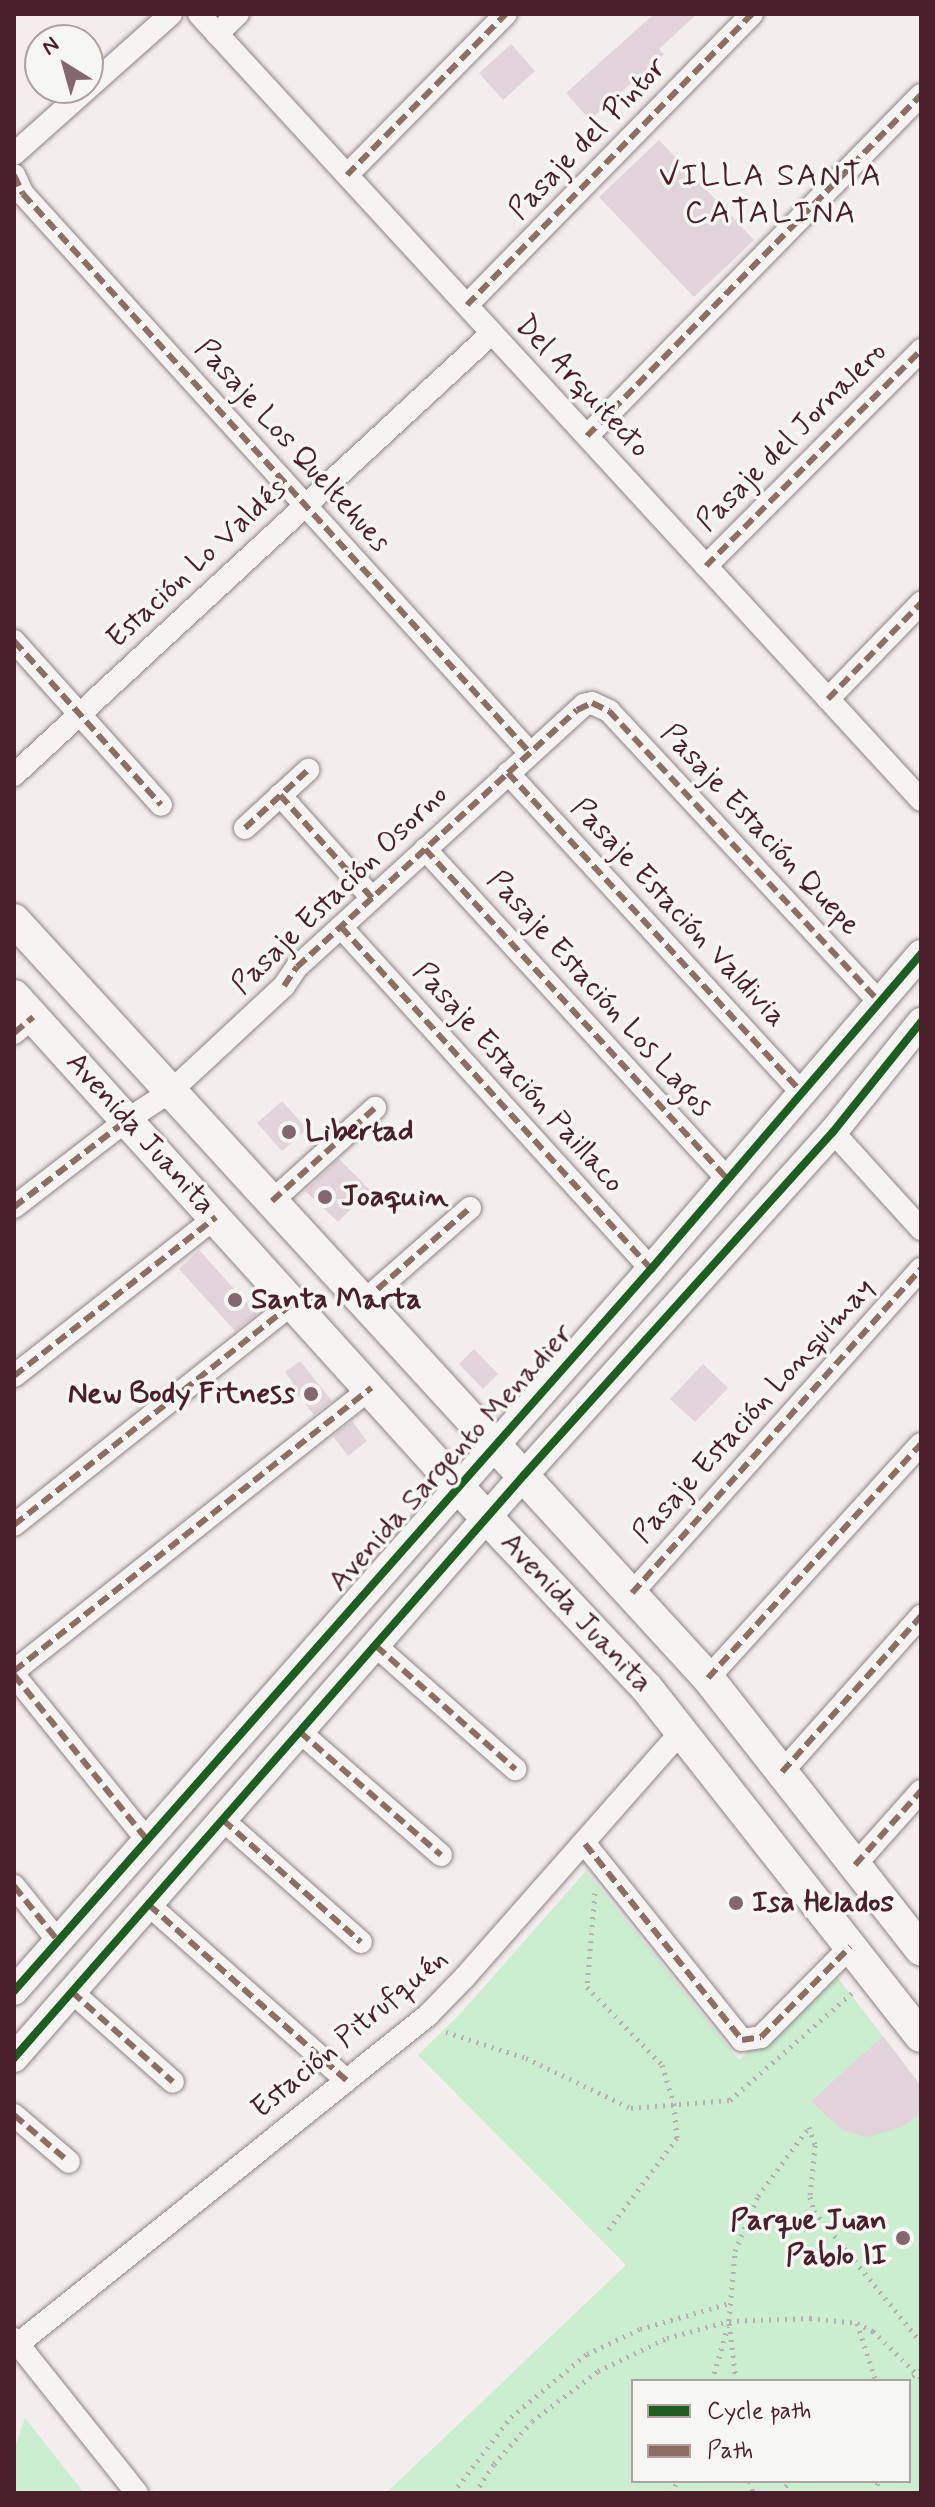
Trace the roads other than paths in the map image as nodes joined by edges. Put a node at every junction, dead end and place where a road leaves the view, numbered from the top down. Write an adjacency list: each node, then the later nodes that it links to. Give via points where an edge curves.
1 (171, 14): 8 (street)
2 (199, 14): 6 (street, Del Arquitecto)
3 (238, 14): 6 (street)
4 (506, 14): 10 (street)
5 (752, 14): 11 (street, Pasaje del Pintor)
6 (217, 34): 10 (street, Del Arquitecto)
7 (921, 95): 14 (street)
8 (14, 154)
9 (14, 175): 15 (street, Pasaje Los Queltehues, via 23,194)
10 (347, 175): 11 (street, Del Arquitecto)
11 (467, 305): 12 (street, Del Arquitecto)
12 (492, 333): 14 (street, Del Arquitecto); 15 (street, Estación Lo Valdés)
13 (921, 350): 16 (street, Pasaje del Jornalero)
14 (587, 436): 16 (street, Del Arquitecto)
15 (305, 505): 21 (street, Estación Lo Valdés); 22 (street, Pasaje Los Queltehues)
16 (706, 566): 19 (street, Del Arquitecto)
17 (921, 603): 19 (street)
18 (14, 641): 21 (street)
19 (828, 699): 27 (street, Del Arquitecto)
20 (592, 703): 22 (street, Pasaje Estación Osorno); 35 (street, Pasaje Estación Quepe, via 609,711)
21 (80, 714): 25 (street, Estación Lo Valdés); 28 (street)
22 (530, 753): 24 (street, Pasaje Estación Osorno)
23 (308, 770): 26 (street)
24 (508, 773): 30 (street, Pasaje Estación Osorno); 39 (street, Pasaje Estación Valdivia)
25 (14, 775)
26 (280, 795): 29 (street); 31 (street)
27 (921, 800)
28 (161, 805)
29 (245, 828)
30 (425, 849): 31 (street, Pasaje Estación Osorno); 43 (street, Pasaje Estación Los Lagos)
31 (372, 898): 33 (street, Pasaje Estación Osorno)
32 (14, 920): 38 (main road, Avenida Juanita)
33 (341, 927): 38 (street, Pasaje Estación Osorno); 49 (street, Pasaje Estación Paillaco)
34 (921, 954): 35 (street, Avenida Sargento Menadier)
35 (881, 1004): 39 (street, Avenida Sargento Menadier)
36 (20, 1015): 41 (main road, Avenida Juanita)
37 (921, 1022): 42 (street)
38 (171, 1091): 41 (street, Pasaje Estación Osorno); 44 (main road, Avenida Juanita)
39 (803, 1094): 43 (street, Avenida Sargento Menadier)
40 (375, 1108): 44 (street)
41 (127, 1120): 45 (street, Pasaje Estación Osorno); 47 (main road, Avenida Juanita)
42 (833, 1132): 48 (street); 57 (street)
43 (728, 1180): 49 (street, Avenida Sargento Menadier)
44 (272, 1201): 51 (main road, Avenida Juanita)
45 (14, 1207)
46 (470, 1208): 51 (street)
47 (216, 1217): 52 (main road, Avenida Juanita); 53 (street)
48 (921, 1229)
49 (651, 1269): 56 (street, Avenida Sargento Menadier)
50 (921, 1269): 61 (street, Pasaje Estación Lonquimay)
51 (364, 1301): 56 (main road, Avenida Juanita)
52 (294, 1302): 54 (main road, Avenida Juanita); 60 (street)
53 (14, 1376)
54 (371, 1388): 58 (main road, Avenida Juanita); 64 (street)
55 (921, 1444): 65 (street)
56 (496, 1445): 57 (main road, Avenida Juanita); 58 (street, Avenida Sargento Menadier)
57 (524, 1475): 59 (street); 61 (main road, Avenida Juanita)
58 (457, 1486): 59 (main road, Avenida Juanita); 72 (street, Avenida Sargento Menadier)
59 (488, 1518): 63 (street); 66 (main road, Avenida Juanita)
60 (14, 1525)
61 (632, 1593): 65 (main road, Avenida Juanita)
62 (921, 1616): 69 (street)
63 (376, 1646): 67 (street); 68 (street)
64 (14, 1673): 72 (street)
65 (708, 1678): 69 (main road, Avenida Juanita)
66 (682, 1731): 73 (street, Estación Pitrufquén); 80 (main road, Avenida Juanita)
67 (300, 1732): 71 (street); 74 (street)
68 (515, 1769)
69 (782, 1772): 75 (main road, Avenida Juanita)
70 (921, 1791): 75 (street)
71 (223, 1820): 77 (street); 79 (street)
72 (147, 1840): 78 (street, Avenida Sargento Menadier)
73 (591, 1852): 80 (street, via 742,2040 761,2037); 86 (street, Estación Pitrufquén, via 418,2022)
74 (441, 1855)
75 (855, 1865): 81 (main road, Avenida Juanita)
76 (14, 1886): 78 (street)
77 (149, 1905): 83 (street); 86 (street)
78 (58, 1941): 82 (street, Avenida Sargento Menadier)
79 (361, 1942)
80 (850, 1947): 84 (main road, Avenida Juanita)
81 (921, 1950)
82 (14, 1991)
83 (72, 1992): 85 (street); 87 (street)
84 (921, 2036)
85 (14, 2058)
86 (346, 2080): 90 (street, Estación Pitrufquén)
87 (173, 2082)
88 (14, 2115): 89 (street)
89 (69, 2162)
90 (16, 2341): 91 (street)
91 (137, 2493)

